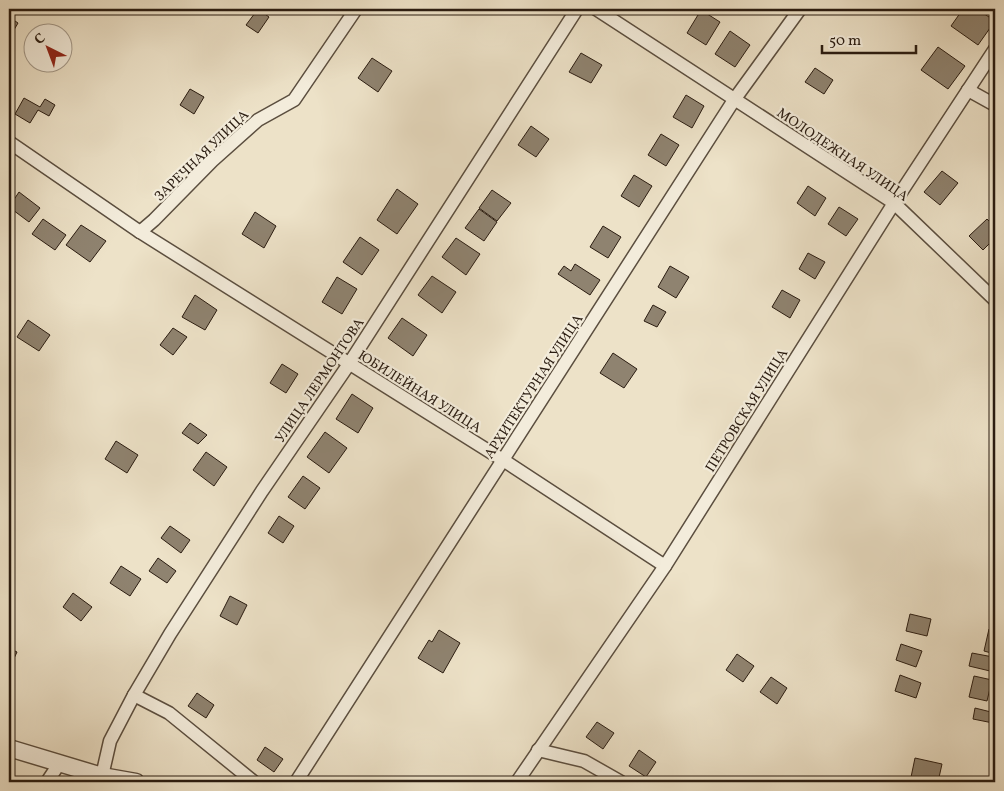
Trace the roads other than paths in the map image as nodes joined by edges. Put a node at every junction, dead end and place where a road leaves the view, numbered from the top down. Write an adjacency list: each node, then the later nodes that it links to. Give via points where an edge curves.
1 (356, 9): 11 (street, ЗАРЕЧНАЯ УЛИЦА, via 294,100 258,120)
2 (577, 9): 13 (street, УЛИЦА ЛЕРМОНТОВА)
3 (596, 9): 7 (street, МОЛОДЕЖНАЯ УЛИЦА)
4 (800, 9): 7 (street, АРХИТЕКТУРНАЯ УЛИЦА)
5 (995, 49): 6 (street, ПЕТРОВСКАЯ УЛИЦА)
6 (968, 90): 8 (street); 10 (street, ПЕТРОВСКАЯ УЛИЦА)
7 (734, 100): 10 (street, МОЛОДЕЖНАЯ УЛИЦА); 14 (street, АРХИТЕКТУРНАЯ УЛИЦА)
8 (995, 105)
9 (9, 142): 11 (street, ЮБИЛЕЙНАЯ УЛИЦА)
10 (894, 203): 12 (street, МОЛОДЕЖНАЯ УЛИЦА); 15 (street, ПЕТРОВСКАЯ УЛИЦА)
11 (140, 232): 13 (street, ЮБИЛЕЙНАЯ УЛИЦА)
12 (995, 300)
13 (350, 364): 14 (street, ЮБИЛЕЙНАЯ УЛИЦА); 16 (street, УЛИЦА ЛЕРМОНТОВА, via 262,491)
14 (503, 460): 15 (street, ЮБИЛЕЙНАЯ УЛИЦА); 24 (street, АРХИТЕКТУРНАЯ УЛИЦА)
15 (665, 566): 18 (street, ПЕТРОВСКАЯ УЛИЦА)
16 (134, 695): 20 (street, УЛИЦА ЛЕРМОНТОВА, via 110,741); 23 (street, via 169,713)
17 (9, 748): 19 (street)
18 (538, 750): 25 (street, ПЕТРОВСКАЯ УЛИЦА); 26 (street, via 584,761)
19 (59, 764): 20 (street); 21 (street)
20 (102, 776): 22 (street)
21 (47, 782)
22 (136, 782)
23 (254, 782)
24 (296, 782)
25 (517, 782)
26 (621, 782)

